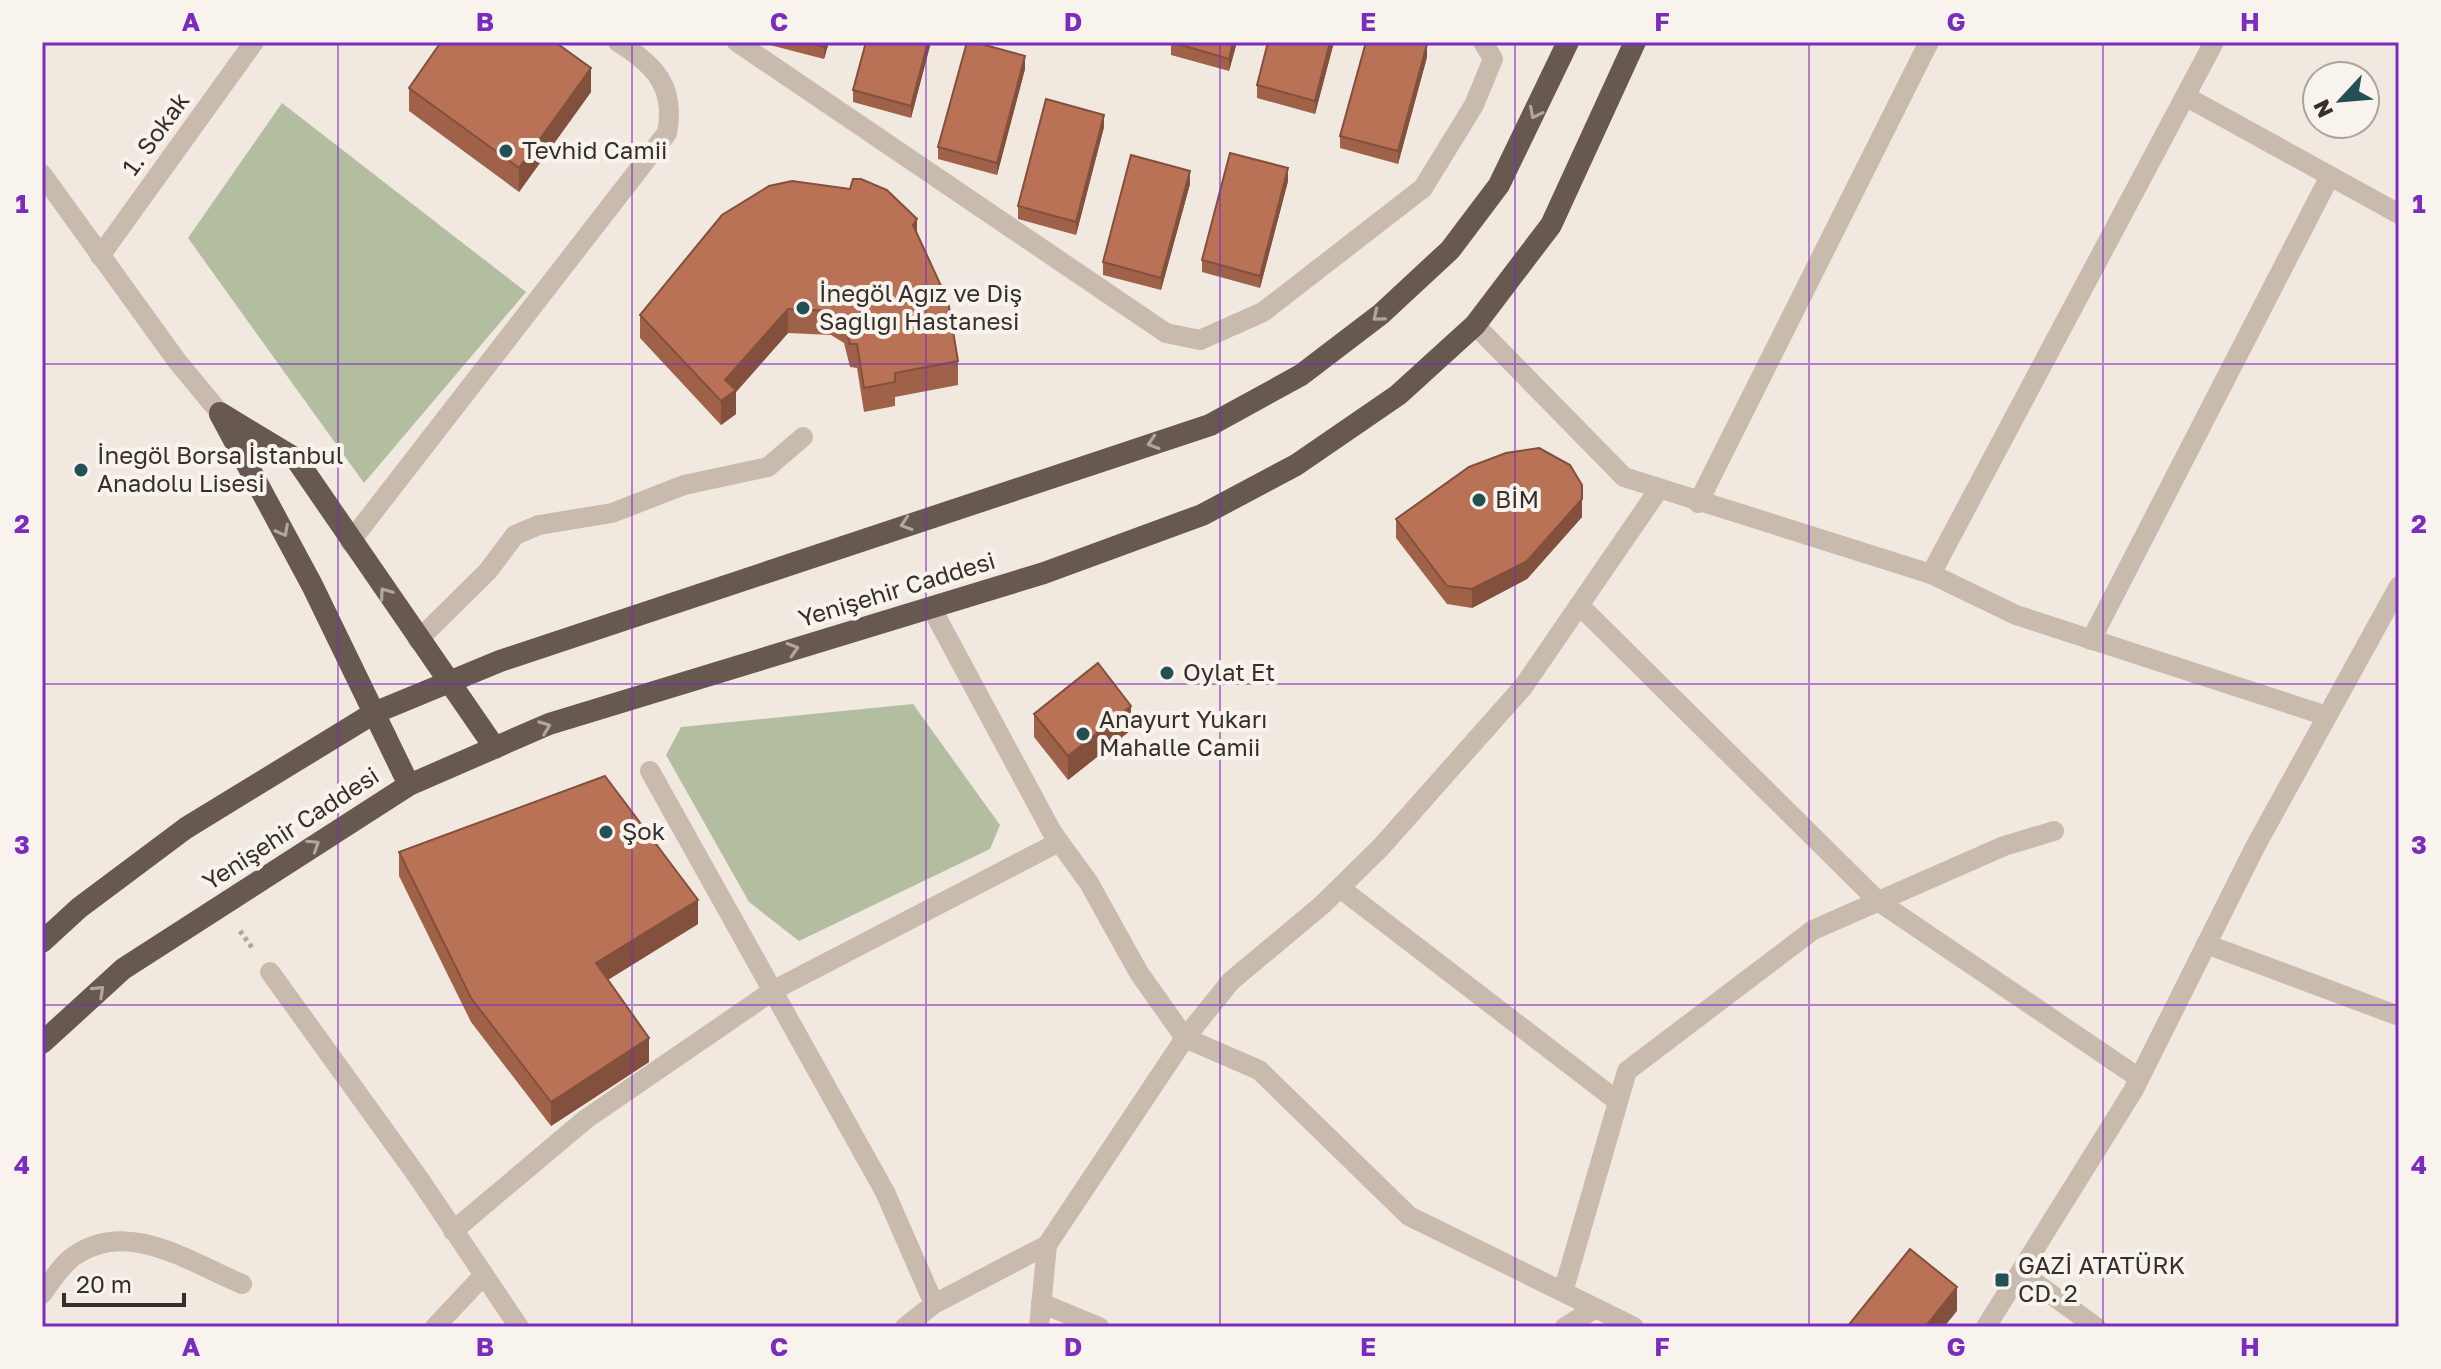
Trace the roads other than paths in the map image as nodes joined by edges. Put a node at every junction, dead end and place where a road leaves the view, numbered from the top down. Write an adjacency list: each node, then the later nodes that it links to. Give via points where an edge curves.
1 (254, 42): 13 (street, 1. Sokak)
2 (618, 42): 19 (street, via 647,60 664,84 670,116 667,133)
3 (737, 42): 4 (street, via 1166,333 1200,340 1263,312 1423,188 1484,82 1493,59)
4 (1483, 42)
5 (1568, 42): 26 (highway, one-way to 26, via 1499,185 1450,250 1381,314 1301,375 1210,425 720,585)
6 (1635, 42): 14 (highway, Yenişehir Caddesi, via 1551,225)
7 (1929, 42): 18 (street)
8 (2214, 42): 9 (street)
9 (2185, 96): 11 (street); 20 (street)
10 (42, 174): 13 (street)
11 (2330, 176): 12 (street); 25 (street)
12 (2399, 214)
13 (100, 256): 15 (street)
14 (1475, 325): 17 (street, via 1624,477); 23 (highway, Yenişehir Caddesi, via 1385,404 1296,465 1202,515 1044,573)
15 (220, 413): 19 (highway, via 296,459); 27 (highway, one-way to 27)
16 (803, 437): 24 (street, via 768,467 684,485 612,513 539,525 515,535 488,571)
17 (1659, 489): 18 (street); 22 (street)
18 (1698, 503): 20 (street)
19 (350, 542): 24 (highway, one-way to 19)
20 (1931, 574): 25 (street, via 2016,615)
21 (2399, 586): 28 (street)
22 (1580, 606): 34 (street, via 1523,687); 35 (street)
23 (931, 607): 29 (highway, Yenişehir Caddesi, one-way to 23, via 549,724); 33 (street)
24 (418, 640): 26 (highway)
25 (2091, 640): 28 (street)
26 (449, 683): 27 (highway); 29 (highway)
27 (374, 713): 31 (highway); 36 (highway, via 186,828)
28 (2327, 716): 37 (street)
29 (495, 748): 31 (highway, Yenişehir Caddesi)
30 (650, 771): 39 (street)
31 (409, 785): 42 (highway, Yenişehir Caddesi, one-way to 31, via 123,969)
32 (2054, 831): 35 (street, via 2004,846)
33 (1059, 842): 39 (street); 41 (street)
34 (1340, 888): 41 (street, via 1231,981); 44 (street)
35 (1878, 901): 43 (street); 44 (street, via 1813,930 1627,1071)
36 (42, 942)
37 (2206, 944): 40 (street); 43 (street)
38 (270, 972): 45 (street)
39 (774, 990): 45 (street, via 586,1119); 53 (street, via 885,1192)
40 (2399, 1016)
41 (1185, 1038): 46 (street); 50 (street, via 1259,1070 1409,1216)
42 (42, 1043)
43 (2139, 1078): 47 (street)
44 (1616, 1100): 50 (street)
45 (453, 1231): 48 (street)
46 (1047, 1245): 52 (street); 53 (street)
47 (2022, 1273): 62 (street); 63 (street)
48 (483, 1276): 55 (street); 56 (street)
49 (242, 1284): 51 (street, via 150,1243 131,1241 90,1247 71,1257)
50 (1563, 1292): 54 (street)
51 (42, 1294)
52 (1041, 1303): 58 (street); 59 (street)
53 (934, 1304): 57 (street)
54 (1596, 1308): 60 (street); 61 (street)
55 (435, 1327)
56 (519, 1327)
57 (905, 1327)
58 (1039, 1327)
59 (1099, 1327)
60 (1565, 1327)
61 (1634, 1327)
62 (1986, 1327)
63 (2096, 1327)

